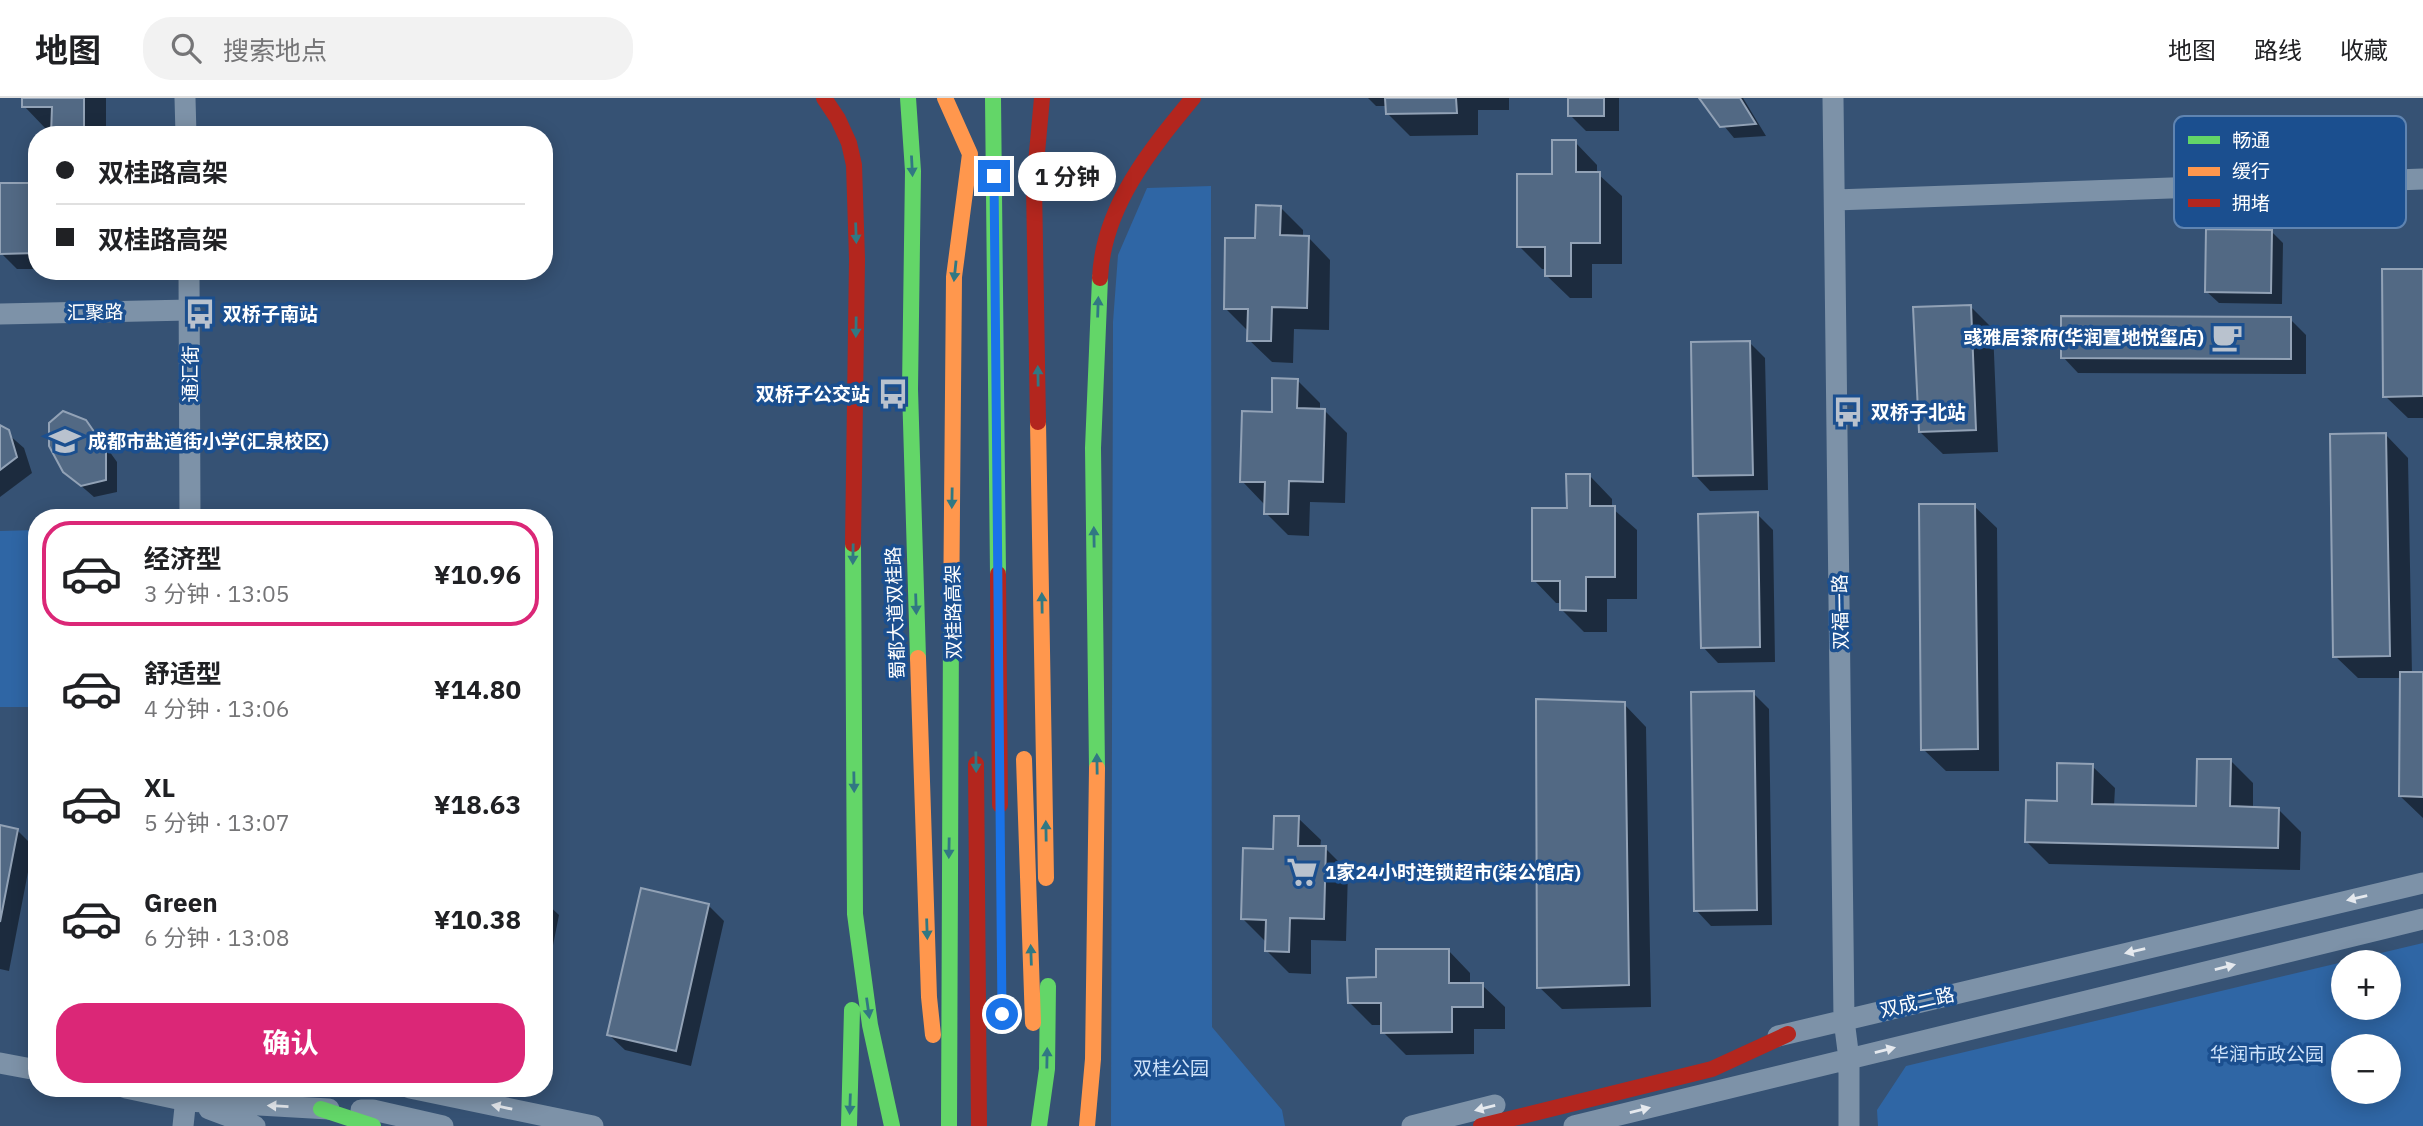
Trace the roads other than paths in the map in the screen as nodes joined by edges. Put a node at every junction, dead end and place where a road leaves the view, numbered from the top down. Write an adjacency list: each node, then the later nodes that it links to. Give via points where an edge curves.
1 (186, 98): 11 (street)
2 (824, 98): 29 (main road, one-way to 29, via 843,131 854,165)
3 (908, 98): 51 (main road, 蜀都大道双桂路, one-way to 51, via 915,220 910,364 914,541 929,997)
4 (945, 98): 13 (main road)
5 (993, 98): 12 (main road)
6 (1003, 98): 12 (main road)
7 (1042, 98): 28 (main road, one-way to 7, via 1034,186)
8 (1193, 98): 34 (main road, one-way to 8, via 1097,779 1093,448 1100,272 1109,226 1131,181)
9 (1833, 98): 16 (street, 双福一路)
10 (969, 109): 13 (main road)
11 (186, 126)
12 (1002, 137): 14 (main road); 17 (main road)
13 (970, 154): 18 (main road); 52 (main road, one-way to 52, via 954,277)
14 (994, 176): 20 (main road); 26 (main road)
15 (2174, 188): 16 (street)
16 (1835, 200): 32 (street, 双福一路)
17 (1010, 260)
18 (971, 279)
19 (189, 280): 21 (street, 通汇街)
20 (1012, 298)
21 (190, 310): 22 (street, 汇聚路); 23 (street, 通汇街)
22 (0, 314)
23 (190, 509)
24 (1024, 747): 54 (main road, one-way to 24, via 1033,1023)
25 (975, 751): 53 (main road, one-way to 53)
26 (1000, 819)
27 (2423, 883): 32 (street, 双成二路, one-way to 32)
28 (1047, 892)
29 (855, 914): 49 (main road, one-way to 49); 50 (main road, one-way to 50, via 870,1025)
30 (2423, 919): 35 (street, 双成二路, one-way to 30)
31 (1048, 974): 55 (main road, one-way to 31, via 1047,1069)
32 (1844, 1020): 33 (street, 双成二路); 35 (street, 双福一路)
33 (1788, 1034): 57 (street, 双成二路, one-way to 57); 58 (main road, via 1712,1069)
34 (1093, 1059): 38 (main road); 56 (main road)
35 (1849, 1059): 59 (street, 双成二路, one-way to 35); 60 (street, 双福一路)
36 (0, 1063): 37 (street)
37 (28, 1068)
38 (1105, 1095)
39 (187, 1097): 44 (street)
40 (191, 1097): 45 (street)
41 (208, 1097): 43 (street, one-way to 41)
42 (453, 1097): 48 (street, one-way to 42)
43 (321, 1108): 46 (main road); 47 (street, via 373,1110)
44 (183, 1126)
45 (255, 1126)
46 (373, 1126)
47 (443, 1126)
48 (593, 1126)
49 (849, 1126)
50 (892, 1126)
51 (942, 1126)
52 (949, 1126)
53 (979, 1126)
54 (1031, 1126)
55 (1039, 1126)
56 (1087, 1126)
57 (1412, 1126)
58 (1481, 1126)
59 (1574, 1126)
60 (1849, 1126)

